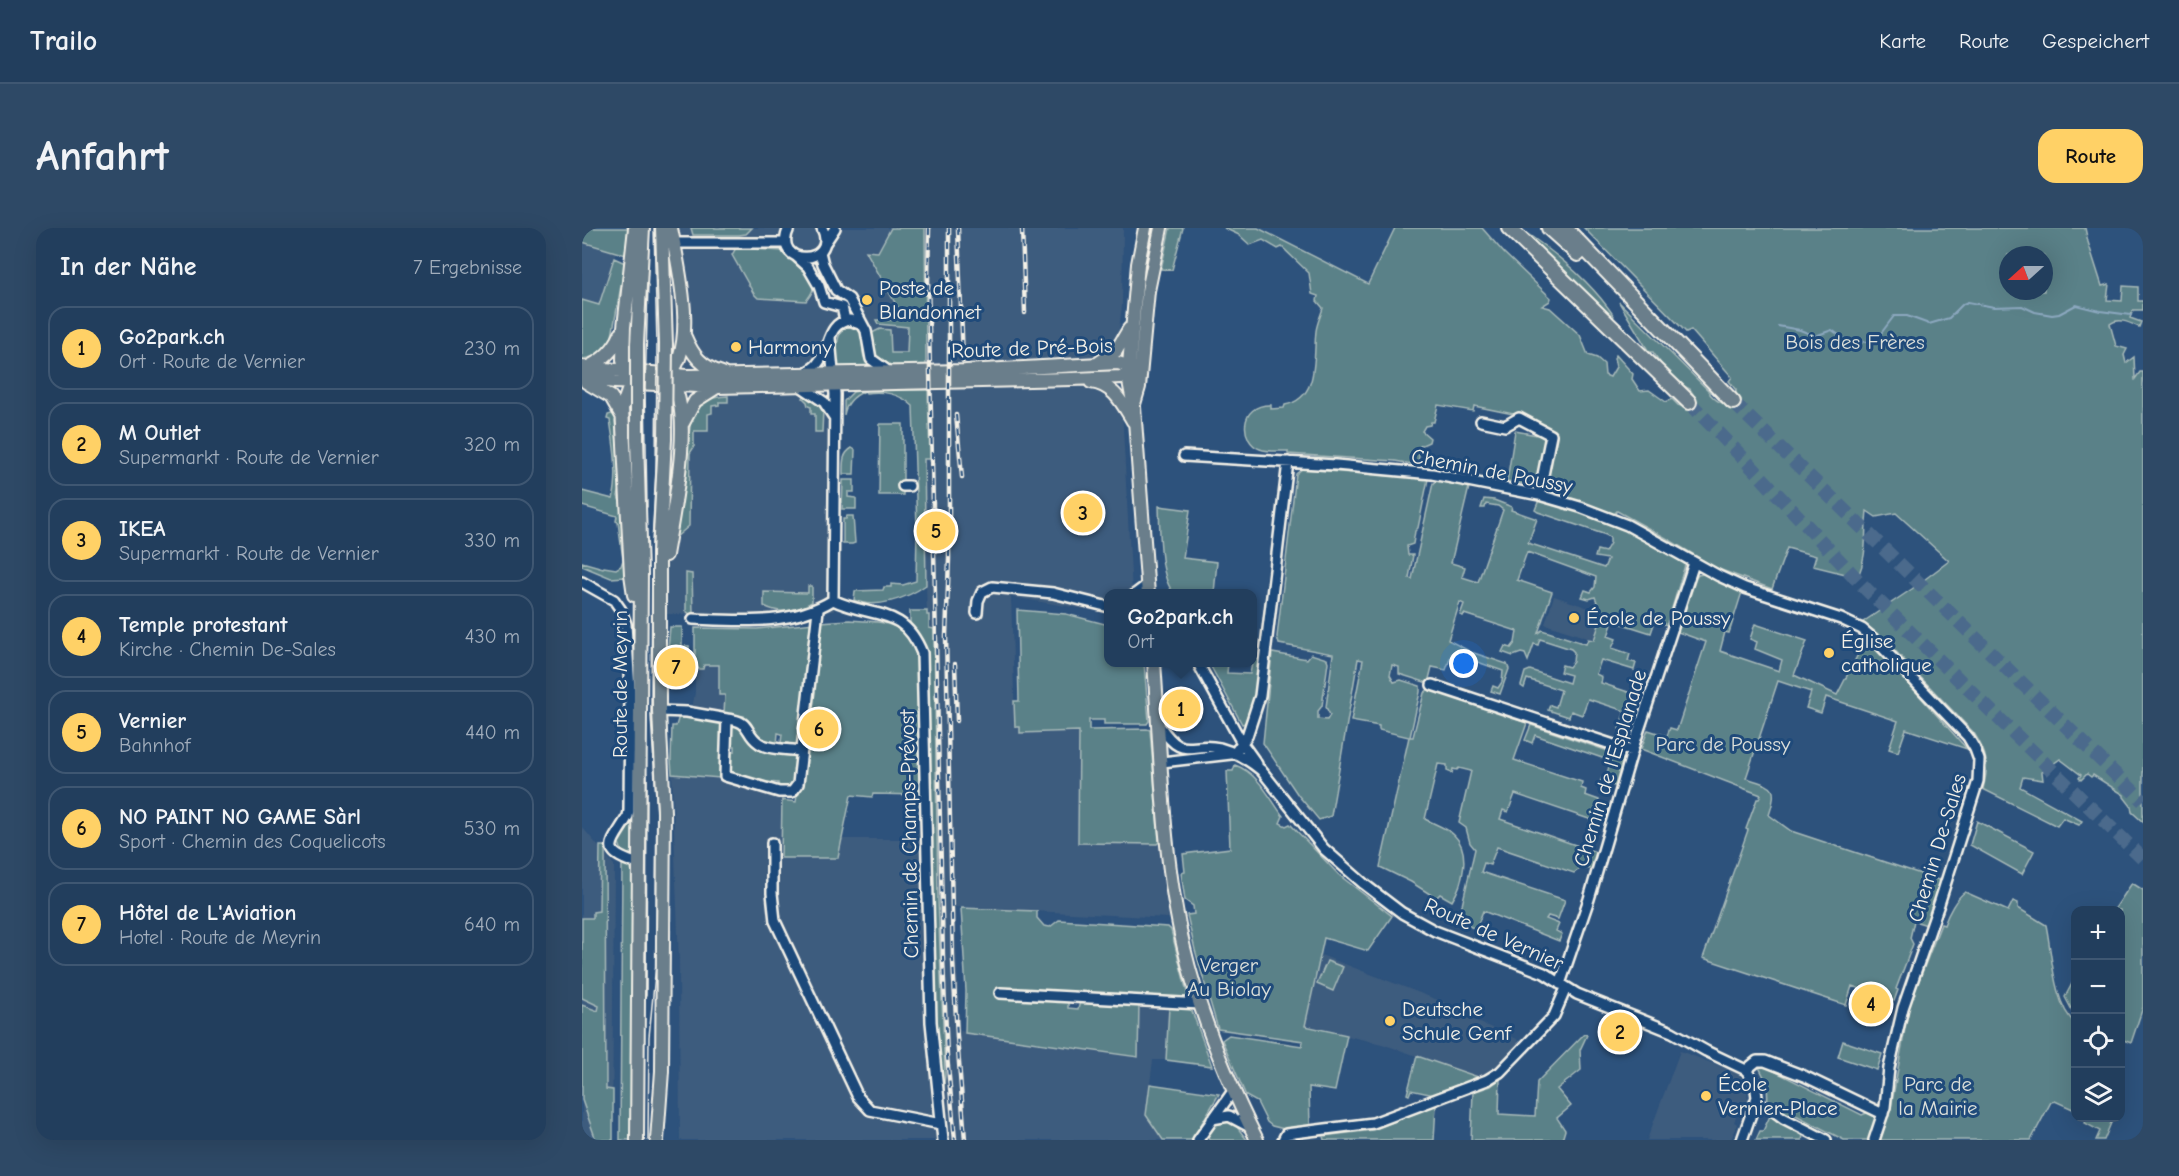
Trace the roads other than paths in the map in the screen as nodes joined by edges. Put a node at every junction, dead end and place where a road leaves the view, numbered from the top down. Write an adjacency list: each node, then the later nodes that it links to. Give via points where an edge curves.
1 (635, 228): 20 (main road)
2 (643, 228): 52 (main road, Route de Meyrin, bridge, via 637,344)
3 (662, 228): 47 (main road, Route de Meyrin, bridge, via 666,344)
4 (671, 228): 13 (main road)
5 (789, 228): 14 (street)
6 (822, 228): 15 (street)
7 (835, 228): 15 (street)
8 (1145, 228): 18 (main road)
9 (1161, 228): 25 (main road)
10 (1509, 228): 34 (highway)
11 (1550, 228): 23 (highway)
12 (1565, 228): 23 (highway)
13 (674, 243): 14 (street); 21 (main road)
14 (786, 243): 16 (street)
15 (822, 249): 16 (street, via 808,258); 19 (street, via 822,264 836,290 849,299)
16 (796, 256): 17 (street, via 808,267 824,302 840,306)
17 (845, 320): 19 (street); 22 (street, via 835,327)
18 (1131, 324): 24 (main road, via 1116,351); 25 (main road)
19 (862, 326): 27 (street, via 871,359)
20 (624, 327): 26 (main road, via 610,353); 29 (main road, via 623,360)
21 (684, 337): 28 (main road, via 700,362); 29 (main road, via 680,361)
22 (830, 338): 30 (street); 32 (street, via 818,363)
23 (1682, 351): 35 (highway)
24 (1096, 364): 25 (main road, Route de Pré-Bois, via 1118,363); 27 (main road, Route de Pré-Bois); 31 (main road, via 1091,372)
25 (1132, 370): 31 (main road, Route de Pré-Bois); 39 (main road)
26 (583, 373): 29 (main road, Route de Pré-Bois); 36 (main road, via 611,397)
27 (889, 373): 30 (main road, Route de Pré-Bois)
28 (729, 375): 29 (main road, Route de Pré-Bois); 32 (main road, Route de Pré-Bois)
29 (651, 379): 33 (main road, Route de Pré-Bois); 36 (main road, via 624,402); 40 (main road, via 679,398)
30 (833, 379): 31 (main road, Route de Pré-Bois); 32 (main road, Route de Pré-Bois); 37 (street)
31 (1072, 379): 39 (main road, via 1109,387)
32 (801, 380): 33 (main road, Route de Pré-Bois); 37 (street)
33 (718, 387): 40 (main road, via 691,406)
34 (1689, 402)
35 (1733, 402)
36 (622, 416): 52 (main road, via 631,574)
37 (834, 418): 48 (street)
38 (1481, 421): 43 (street, via 1505,426 1519,418 1551,435)
39 (1134, 423): 46 (main road)
40 (682, 427): 47 (main road, via 676,495)
41 (1184, 456): 42 (street, Chemin de Poussy)
42 (1288, 462): 43 (street, Chemin de Poussy, via 1432,474); 61 (street, via 1260,696)
43 (1539, 495): 44 (street, Chemin de Poussy, via 1621,523)
44 (1694, 563): 54 (street, Chemin de Poussy, via 1745,588); 63 (street, Chemin de l'Esplanade)
45 (582, 582): 68 (street, via 614,600 626,624 629,811 612,842 617,856)
46 (1148, 589)
47 (659, 600): 58 (main road, Route de Meyrin)
48 (833, 600): 50 (street); 77 (street, Chemin de Champs-Prévost, via 895,619 910,631 922,653 930,1023)
49 (1104, 606): 51 (street, via 1053,593 993,587 982,592)
50 (818, 610): 53 (street, via 775,619); 62 (street)
51 (977, 613)
52 (640, 619): 68 (main road, Route de Meyrin)
53 (693, 619)
54 (1841, 619): 75 (street, Chemin De-Sales, via 1876,641 1962,731 1974,745 1980,765 1964,829 1903,1008)
55 (1154, 667): 60 (main road)
56 (1200, 667): 61 (street)
57 (1432, 685): 63 (street)
58 (659, 711): 59 (street, Route de Meyrin); 80 (main road, Route de Meyrin, via 664,824 662,1071)
59 (728, 719): 62 (street, Route de Meyrin, via 745,724 765,746); 62 (street, via 725,776 734,780 792,792 798,784)
60 (1159, 725): 64 (street, Route de Vernier, via 1177,746 1218,748); 65 (main road)
61 (1242, 743): 64 (street); 66 (street)
62 (801, 751)
63 (1632, 751): 69 (street, Chemin de l'Esplanade)
64 (1234, 754): 65 (street); 66 (street, Route de Vernier)
65 (1162, 762): 71 (main road, via 1174,891)
66 (1262, 770): 69 (street, Route de Vernier, via 1324,849 1402,914 1435,931 1544,973)
67 (772, 843): 77 (street, via 775,921 858,1097 870,1110)
68 (639, 864): 79 (main road, Route de Meyrin)
69 (1563, 986): 72 (street, Route de Vernier, via 1672,1032); 84 (street, Chemin de l'Esplanade, via 1554,1017 1488,1080 1373,1123 1286,1134)
70 (1000, 993): 71 (street)
71 (1200, 1004): 73 (main road)
72 (1746, 1070): 74 (street, via 1755,1083); 75 (street, via 1757,1061 1765,1061)
73 (1233, 1091): 76 (street); 78 (main road)
74 (1756, 1103): 85 (street); 86 (street)
75 (1883, 1114): 87 (street, Chemin De-Sales)
76 (1212, 1119): 78 (street, via 1229,1116); 82 (street)
77 (940, 1124): 81 (street, Chemin de Champs-Prévost)
78 (1250, 1127): 83 (main road)
79 (637, 1140)
80 (657, 1140)
81 (942, 1140)
82 (1198, 1140)
83 (1257, 1140)
84 (1283, 1140)
85 (1742, 1140)
86 (1826, 1140)
87 (1874, 1140)

